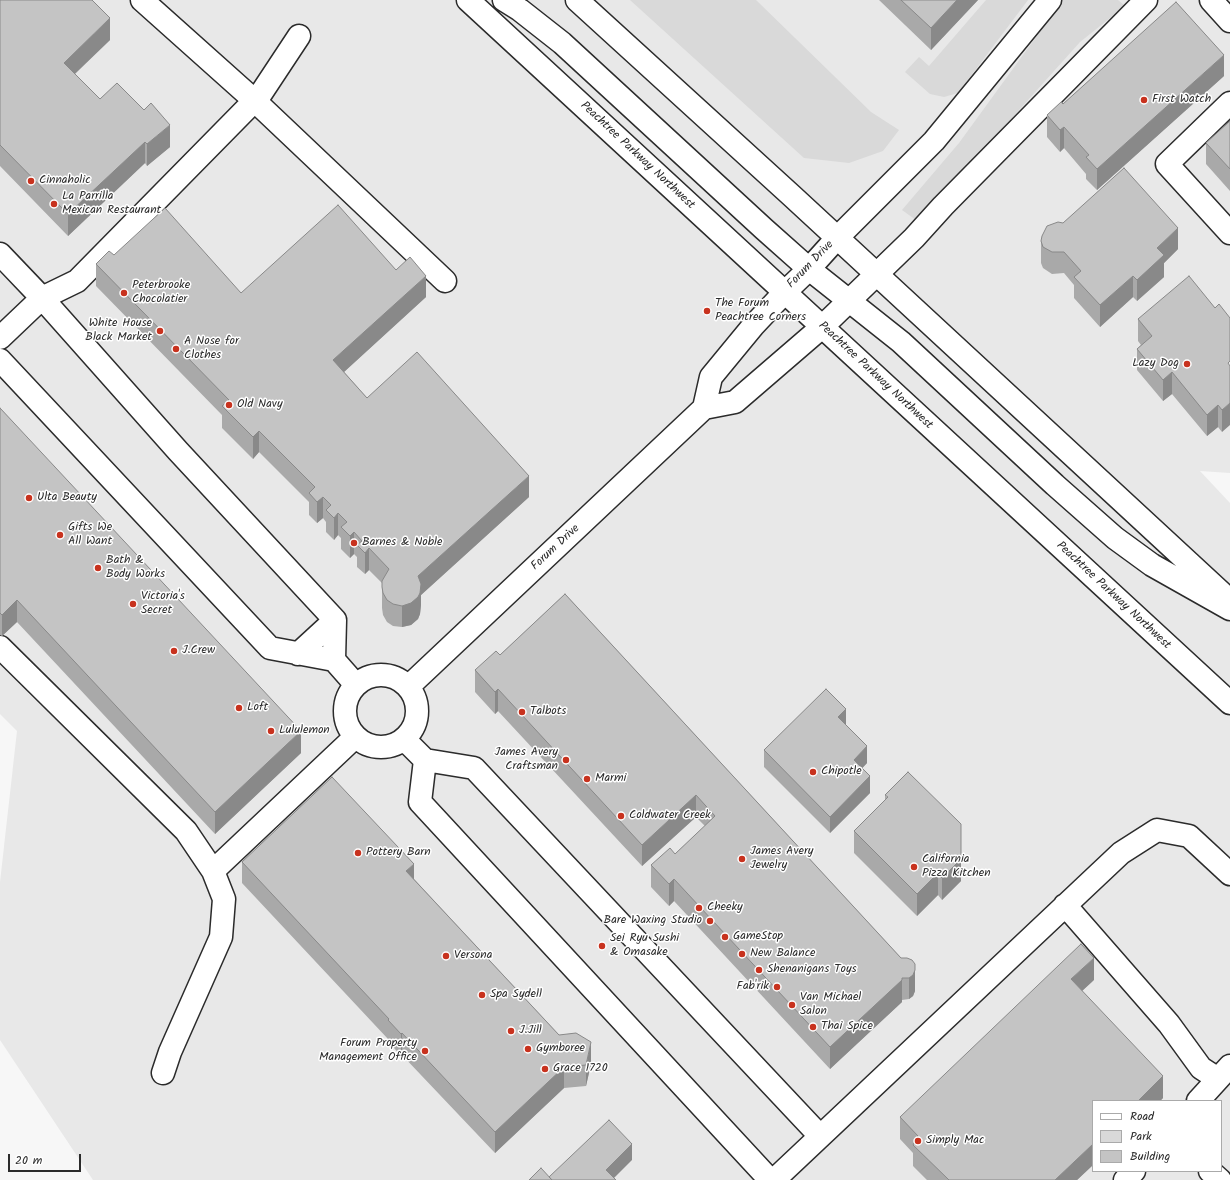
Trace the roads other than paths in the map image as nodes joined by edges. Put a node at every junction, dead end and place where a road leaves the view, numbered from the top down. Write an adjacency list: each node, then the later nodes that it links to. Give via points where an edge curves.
1 (142, 0): 10 (main road)
2 (468, 0): 18 (main road, Peachtree Parkway Northwest)
3 (504, 0): 15 (main road, via 562,43)
4 (578, 0): 13 (main road)
5 (1050, 0): 13 (main road, Forum Drive, via 934,141)
6 (1146, 0): 16 (main road)
7 (1211, 0): 8 (main road)
8 (1230, 21)
9 (299, 36): 10 (main road)
10 (255, 101): 17 (main road); 19 (main road, via 77,281)
11 (1230, 103): 12 (main road, via 1167,164)
12 (1230, 233)
13 (837, 238): 15 (main road, Forum Drive); 16 (main road)
14 (0, 254): 19 (main road)
15 (809, 268): 18 (main road, Forum Drive); 20 (main road)
16 (877, 275): 20 (main road); 25 (main road)
17 (445, 281)
18 (784, 292): 21 (main road, Peachtree Parkway Northwest); 24 (main road, Forum Drive, via 711,377)
19 (42, 298): 22 (main road); 27 (main road, via 178,451)
20 (850, 300): 21 (main road); 26 (main road, via 901,342 1115,538 1152,565)
21 (822, 327): 24 (main road, via 735,402); 33 (main road, Peachtree Parkway Northwest)
22 (0, 338)
23 (0, 360): 29 (main road, via 270,648)
24 (704, 408): 32 (main road, Forum Drive)
25 (1230, 601)
26 (1230, 609)
27 (335, 620): 29 (main road); 30 (main road)
28 (0, 647): 37 (main road, via 186,831)
29 (298, 654): 30 (main road)
30 (334, 660): 31 (main road)
31 (356, 685): 32 (main road, via 377,675 399,680); 34 (main road, via 345,705 348,727)
32 (408, 687): 35 (main road, via 417,708 412,730)
33 (1230, 703)
34 (354, 736): 35 (main road, via 363,743 384,748); 37 (main road)
35 (404, 739): 36 (main road)
36 (425, 760): 43 (main road, via 474,768); 46 (main road, via 420,802)
37 (213, 871): 40 (main road, via 224,899 221,937)
38 (1230, 874): 39 (main road, via 1189,836 1157,830 1122,853)
39 (1065, 906): 41 (main road, via 1169,1024 1200,1068); 43 (main road)
40 (163, 1073)
41 (1224, 1073): 42 (main road)
42 (1199, 1100)
43 (820, 1136): 47 (main road)
44 (1133, 1172): 48 (main road)
45 (1211, 1172): 49 (main road)
46 (770, 1180)
47 (774, 1180)
48 (1125, 1180)
49 (1220, 1180)

